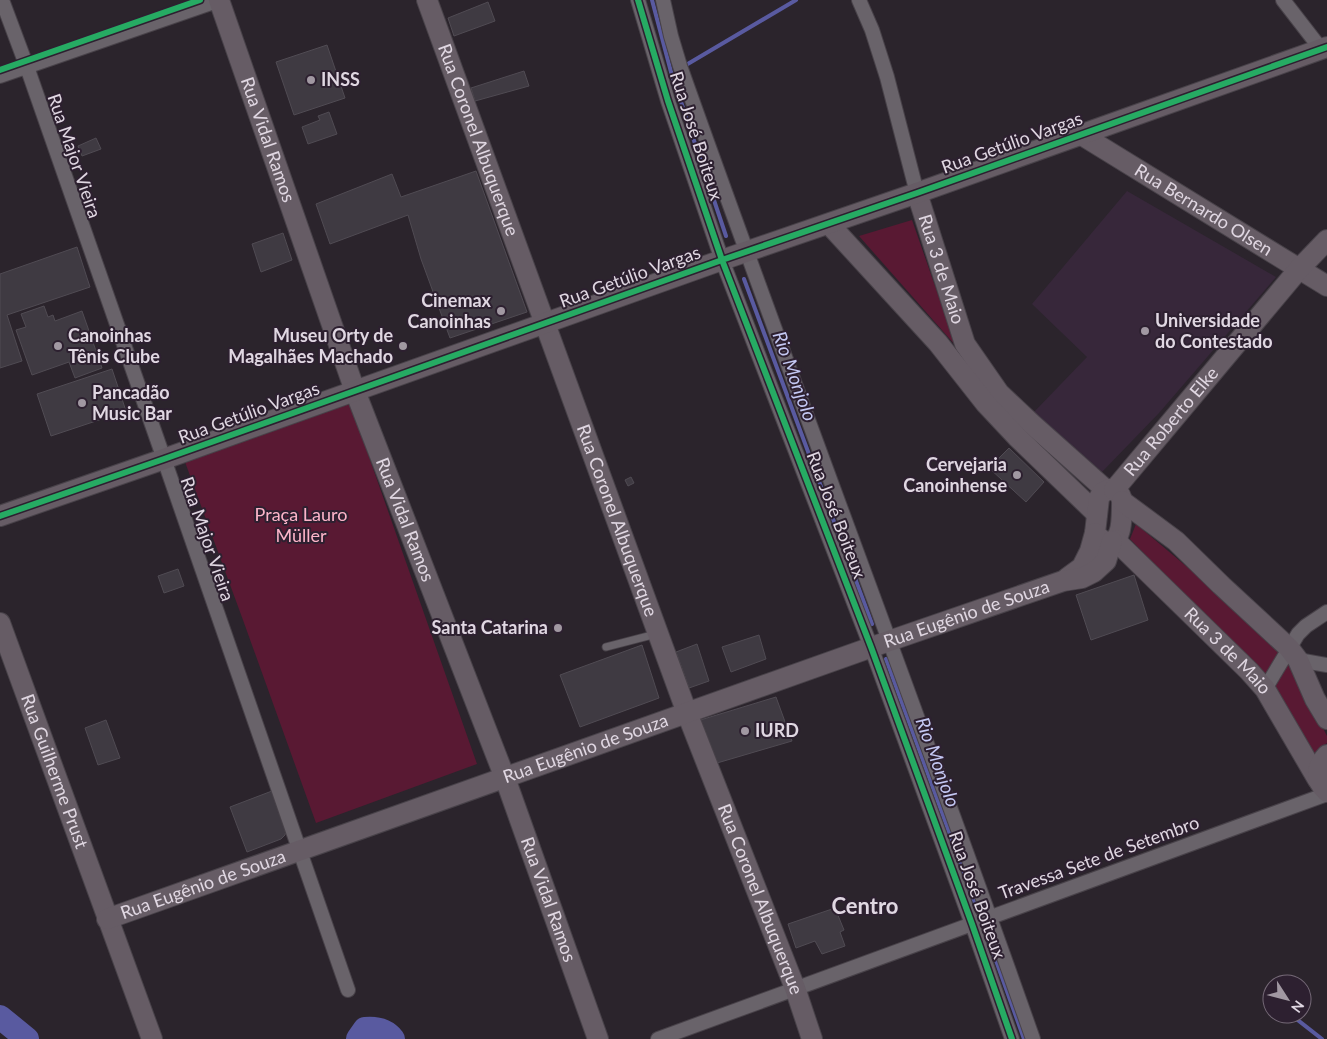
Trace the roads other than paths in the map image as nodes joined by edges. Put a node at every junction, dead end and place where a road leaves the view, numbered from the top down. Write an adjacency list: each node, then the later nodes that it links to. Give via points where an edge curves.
1 (2, 0): 9 (street, Rua Major Vieira)
2 (220, 0): 9 (street); 22 (street, Rua Vidal Ramos)
3 (427, 0): 19 (street, Rua Coronel Albuquerque)
4 (638, 0): 16 (street, Rua José Boiteux, via 668,101)
5 (663, 0): 15 (street, Rua José Boiteux, via 680,66)
6 (859, 0): 12 (street, Rua 3 de Maio, via 887,76)
7 (1283, 0): 8 (street)
8 (1324, 48): 11 (street, Rua Getúlio Vargas)
9 (27, 67): 10 (street); 24 (street, Rua Major Vieira)
10 (0, 76)
11 (1080, 134): 12 (street, Rua Getúlio Vargas); 17 (street, Rua Bernardo Olsen)
12 (917, 193): 13 (street, Rua Getúlio Vargas); 20 (street, Rua 3 de Maio)
13 (829, 224): 15 (street, Rua Getúlio Vargas); 21 (street, Rua 3 de Maio)
14 (1327, 240): 17 (street, Rua Roberto Elke)
15 (746, 253): 16 (street, Rua Getúlio Vargas); 32 (street, Rua José Boiteux)
16 (722, 260): 19 (street, Rua Getúlio Vargas); 32 (street, Rua José Boiteux)
17 (1299, 269): 18 (street, Rua Bernardo Olsen); 26 (street, Rua Roberto Elke)
18 (1327, 286)
19 (546, 324): 22 (street, Rua Getúlio Vargas); 31 (street, Rua Coronel Albuquerque)
20 (965, 344): 21 (street); 23 (street, Rua 3 de Maio, via 1000,392)
21 (946, 353): 25 (street, Rua 3 de Maio, via 986,404)
22 (355, 391): 24 (street, Rua Getúlio Vargas); 40 (street, Rua Vidal Ramos)
23 (1063, 452): 25 (street); 26 (street, Rua 3 de Maio)
24 (164, 459): 27 (street, Rua Getúlio Vargas); 42 (street, Rua Major Vieira)
25 (1049, 468): 28 (street, Rua 3 de Maio)
26 (1114, 494): 28 (street, Rua Roberto Elke, via 1102,493 1099,498); 28 (street, via 1120,532); 34 (street, Rua 3 de Maio, via 1176,542)
27 (0, 516)
28 (1105, 532): 32 (street, Rua Eugênio de Souza, via 1082,567 1063,581); 36 (street, Rua 3 de Maio)
29 (1327, 612): 34 (street, via 1298,634)
30 (0, 623): 44 (street, Rua Guilherme Prust)
31 (658, 633): 33 (lane); 37 (street, Rua Coronel Albuquerque)
32 (880, 644): 37 (street, Rua Eugênio de Souza); 43 (street, Rua José Boiteux); 45 (street, Rua José Boiteux)
33 (606, 647)
34 (1294, 654): 35 (street); 36 (street); 38 (street, Rua 3 de Maio)
35 (1327, 666)
36 (1265, 689): 41 (street, Rua 3 de Maio)
37 (688, 713): 40 (street, Rua Eugênio de Souza); 46 (street, Rua Coronel Albuquerque)
38 (1327, 719)
39 (1327, 755): 41 (street, via 1318,770)
40 (505, 778): 42 (street, Rua Eugênio de Souza); 49 (street, Rua Vidal Ramos)
41 (1324, 788): 43 (street, Travessa Sete de Setembro)
42 (299, 851): 44 (street, Rua Eugênio de Souza); 47 (street, Rua Major Vieira)
43 (991, 918): 45 (street, Travessa Sete de Setembro); 53 (street, Rua José Boiteux)
44 (107, 919): 48 (street, Rua Guilherme Prust)
45 (972, 924): 46 (street, Travessa Sete de Setembro); 52 (street, Rua José Boiteux)
46 (795, 988): 50 (street, Travessa Sete de Setembro); 51 (street, Rua Coronel Albuquerque)
47 (348, 990)
48 (152, 1039)
49 (598, 1039)
50 (658, 1039)
51 (812, 1039)
52 (1012, 1039)
53 (1034, 1039)

